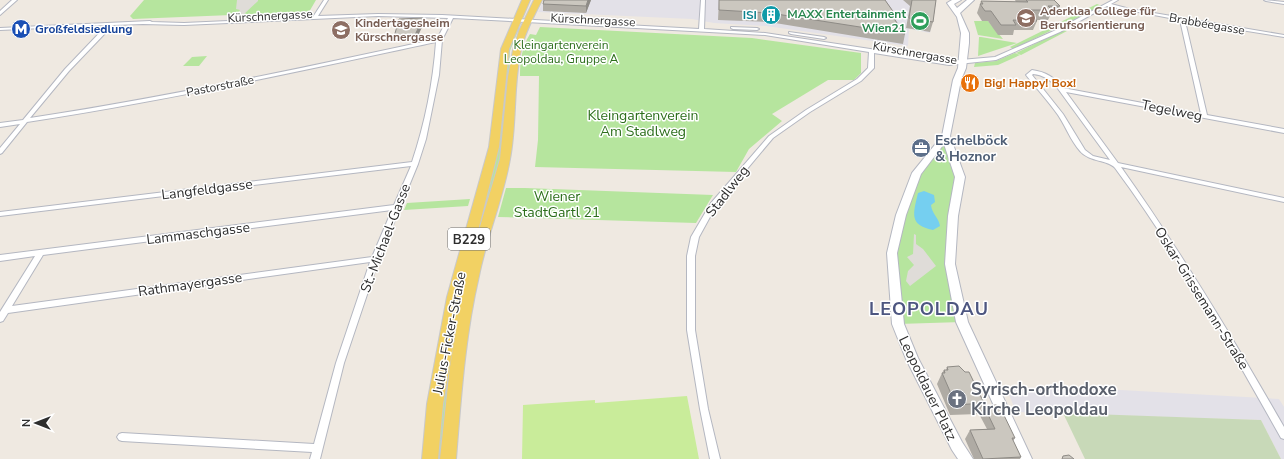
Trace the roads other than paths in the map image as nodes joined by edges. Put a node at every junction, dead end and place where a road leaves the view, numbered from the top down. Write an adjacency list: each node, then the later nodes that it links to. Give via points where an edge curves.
1 (15, 0): 13 (street)
2 (326, 0): 14 (street)
3 (526, 0): 16 (main road, Julius-Ficker-Straße / B229)
4 (538, 0): 16 (main road, Julius-Ficker-Straße / B229)
5 (703, 0): 19 (street)
6 (1116, 0): 11 (street)
7 (1266, 0): 10 (street)
8 (969, 1): 9 (street); 12 (street)
9 (952, 2): 12 (street, Leopoldauer Platz)
10 (1284, 3)
11 (1107, 5): 17 (street, Brabbéegasse); 24 (street, via 1058,31 996,58)
12 (957, 12): 24 (street, Leopoldauer Platz, via 964,33)
13 (0, 14)
14 (317, 16): 15 (street, Kürschnergasse); 16 (street, Kürschnergasse, via 410,11); 18 (street, Kürschnergasse, via 184,24)
15 (451, 17): 16 (street, Kürschnergasse); 22 (street, St.-Michael-Gasse)
16 (523, 19): 19 (street, Kürschnergasse); 46 (main road, Julius-Ficker-Straße / B229, via 505,49 492,159 450,314 435,404); 47 (main road, Julius-Ficker-Straße / B229, via 513,72 505,159 468,296 454,381)
17 (1182, 20): 21 (street, Brabbéegasse); 26 (street)
18 (112, 24): 20 (street, Kürschnergasse); 27 (street, via 67,70)
19 (701, 28): 23 (street, Kürschnergasse, via 778,36); 24 (street, Kürschnergasse, via 798,33)
20 (0, 29)
21 (1284, 36)
22 (440, 40): 27 (street, Pastorstraße, via 288,73); 32 (street, St.-Michael-Gasse, via 427,123)
23 (872, 51): 24 (street, Kürschnergasse, via 948,63); 48 (street, Stadlweg, via 871,68 859,80 771,137 713,205 695,237 691,256 691,330)
24 (963, 62): 30 (street, Leopoldauer Platz)
25 (1061, 89): 26 (street, Tegelweg); 33 (street, Oskar-Grissemann-Straße); 33 (street, Oskar-Grissemann-Straße, via 1048,75 1032,72 1029,75 1061,114 1083,151 1091,157)
26 (1204, 116): 29 (street, Tegelweg)
27 (25, 121): 28 (street, Pastorstraße); 31 (street)
28 (0, 124)
29 (1284, 131)
30 (946, 136): 49 (street, Leopoldauer Platz, via 918,173 902,215 892,253 898,324 912,359 956,446); 50 (street, via 960,177 953,216 950,264 962,322)
31 (0, 152)
32 (415, 164): 35 (street, St.-Michael-Gasse); 36 (street, Langfeldgasse)
33 (1115, 164): 34 (street); 42 (street, Oskar-Grissemann-Straße, via 1170,243)
34 (1284, 200)
35 (396, 207): 37 (street, Lammaschgasse); 39 (street, St.-Michael-Gasse)
36 (0, 214)
37 (41, 252): 38 (street, Lammaschgasse); 40 (street)
38 (0, 258)
39 (375, 259): 40 (street, Rathmayergasse); 44 (street, St.-Michael-Gasse, via 340,363)
40 (6, 310): 41 (street)
41 (0, 319)
42 (1284, 435)
43 (122, 438): 44 (street)
44 (318, 448): 45 (street, St.-Michael-Gasse)
45 (316, 459)
46 (430, 459)
47 (448, 459)
48 (715, 459)
49 (966, 459)
50 (1025, 459)

